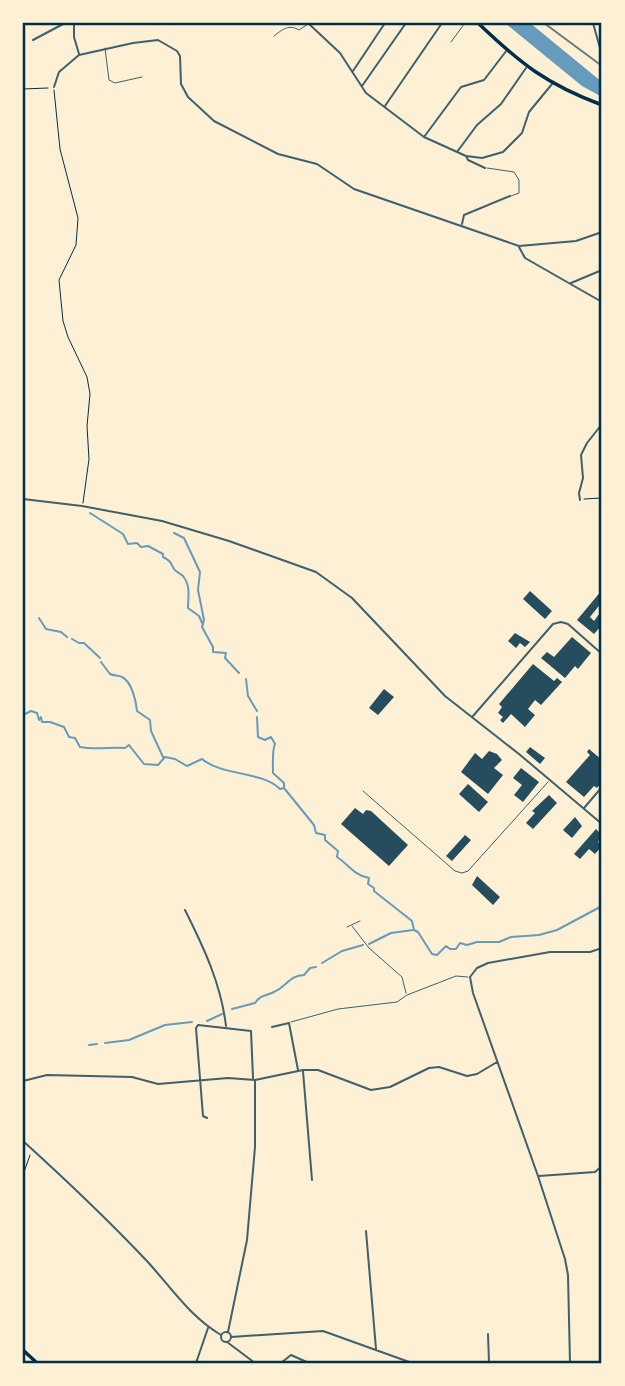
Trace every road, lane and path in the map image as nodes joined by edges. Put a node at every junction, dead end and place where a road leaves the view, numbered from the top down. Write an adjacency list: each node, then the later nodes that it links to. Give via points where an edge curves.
1 (65, 23): 11 (street)
2 (74, 23): 16 (street)
3 (308, 23): 10 (lane, via 299,30 285,28); 18 (street, via 340,53)
4 (385, 23): 18 (street)
5 (405, 23): 21 (street)
6 (442, 23): 25 (street)
7 (465, 23): 12 (lane)
8 (478, 23): 15 (main road)
9 (593, 23): 14 (street)
10 (274, 36)
11 (33, 40)
12 (451, 42)
13 (104, 48): 16 (street); 19 (lane, via 109,80 115,83); 31 (street, via 148,40 166,43 180,56 181,84 188,97 214,121 278,154 317,164 345,185)
14 (600, 48)
15 (507, 50): 17 (main road); 26 (street, via 484,80 461,87)
16 (79, 55): 22 (street, via 59,72)
17 (527, 67): 20 (main road); 27 (street, via 501,104)
18 (352, 72): 21 (street)
19 (142, 77)
20 (552, 84): 24 (main road); 28 (street, via 529,112 522,133 503,152 482,158)
21 (361, 87): 25 (street)
22 (54, 88): 23 (path); 41 (path, via 60,149 78,218 76,245 59,280 63,321 90,394 89,459)
23 (23, 89)
24 (602, 105)
25 (384, 106): 26 (street)
26 (424, 137): 27 (street)
27 (456, 153): 28 (street)
28 (466, 156): 29 (street)
29 (485, 168): 30 (lane, via 514,172 519,193)
30 (510, 196): 31 (street, via 464,215)
31 (461, 225): 33 (street)
32 (602, 232): 33 (street, via 576,241)
33 (519, 246): 35 (street, via 526,258)
34 (602, 270): 35 (street)
35 (570, 284): 36 (street)
36 (602, 302)
37 (602, 424): 40 (street, via 581,455)
38 (602, 498): 40 (path)
39 (23, 499): 41 (street)
40 (580, 499)
41 (82, 506): 43 (street, via 162,521 316,572 352,598 440,691)
42 (602, 654): 43 (street, via 568,624 553,624)
43 (472, 717): 44 (street)
44 (550, 780): 46 (lane, via 462,873); 47 (street)
45 (602, 788): 47 (street)
46 (362, 791)
47 (583, 809): 48 (street)
48 (602, 824)
49 (185, 910): 57 (street, via 216,979)
50 (360, 921): 52 (lane)
51 (347, 926): 52 (lane)
52 (352, 926): 55 (lane, via 402,978)
53 (602, 948): 54 (street, via 488,963)
54 (470, 977): 55 (lane, via 456,976); 59 (street)
55 (407, 995): 56 (lane, via 397,1002 338,1009)
56 (289, 1023): 58 (street); 61 (street)
57 (226, 1027): 62 (street, via 251,1031); 63 (street, via 196,1028)
58 (272, 1027)
59 (498, 1062): 60 (street, via 467,1076 429,1068 390,1087 371,1090 318,1070); 70 (street)
60 (303, 1070): 61 (street); 71 (street)
61 (298, 1071): 62 (street)
62 (254, 1080): 63 (street); 74 (street, via 255,1147 247,1240)
63 (200, 1081): 64 (street, via 158,1084 132,1077 47,1075); 65 (street)
64 (23, 1082)
65 (207, 1118)
66 (23, 1141): 67 (street)
67 (32, 1150): 69 (path); 73 (street, via 129,1243)
68 (602, 1166): 70 (street, via 595,1172)
69 (23, 1175)
70 (538, 1176): 88 (street, via 568,1275)
71 (312, 1180)
72 (366, 1231): 79 (street)
73 (208, 1328): 76 (street); 82 (street)
74 (228, 1332): 76 (street); 77 (street)
75 (488, 1334): 87 (street)
76 (221, 1335): 78 (street)
77 (231, 1337): 78 (street); 79 (street, via 323,1331)
78 (227, 1342): 83 (street)
79 (376, 1349): 86 (street)
80 (23, 1350): 81 (main road)
81 (37, 1363)
82 (196, 1363)
83 (256, 1363)
84 (282, 1363): 85 (street, via 290,1355)
85 (309, 1363)
86 (411, 1363)
87 (489, 1363)
88 (570, 1363)

